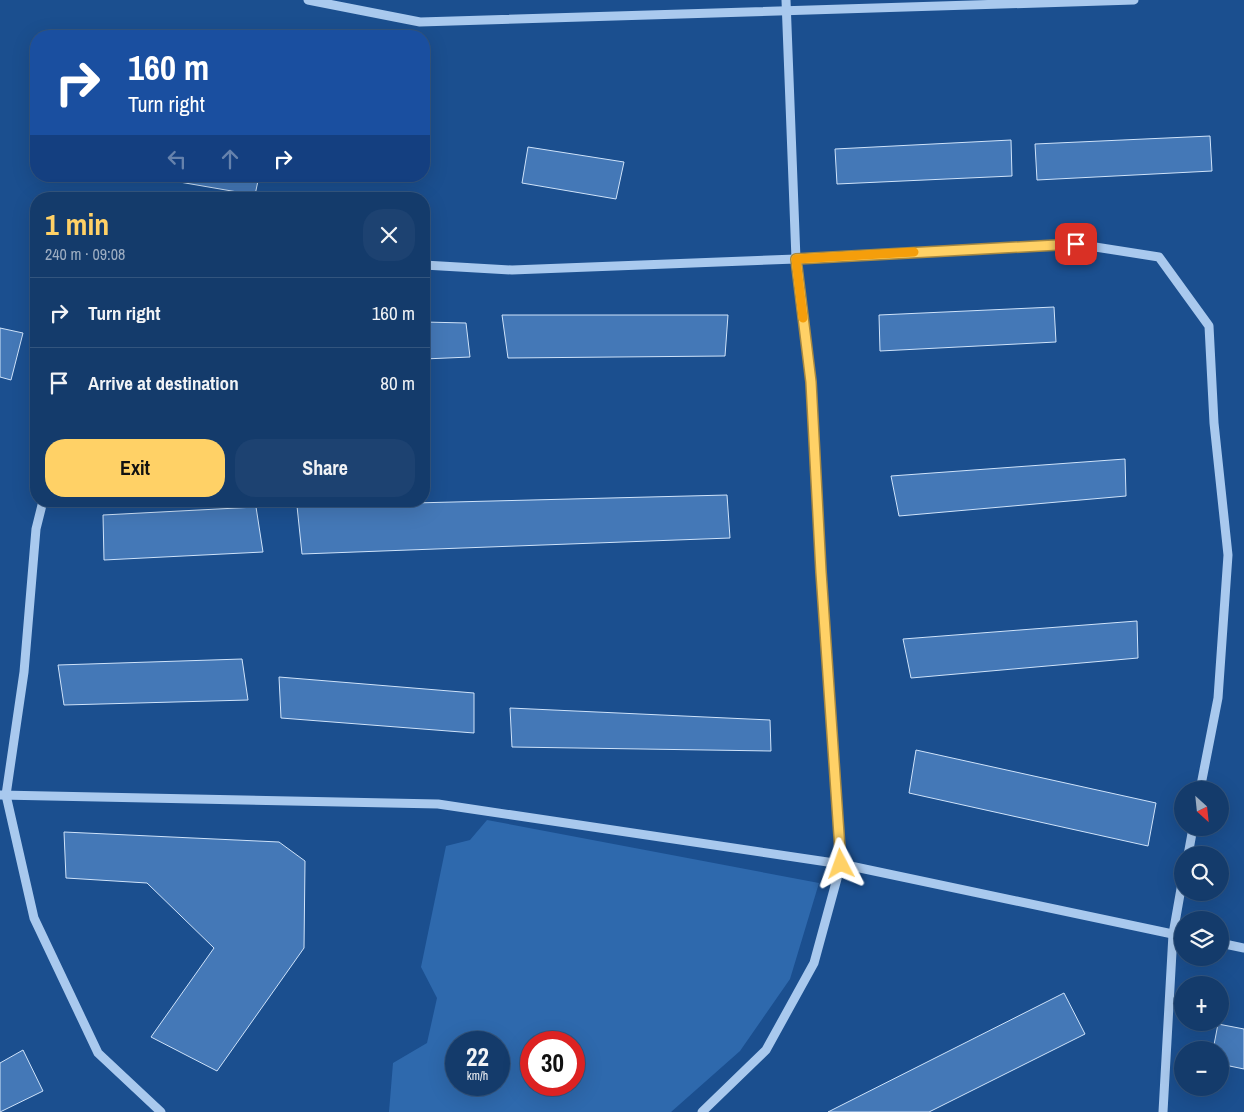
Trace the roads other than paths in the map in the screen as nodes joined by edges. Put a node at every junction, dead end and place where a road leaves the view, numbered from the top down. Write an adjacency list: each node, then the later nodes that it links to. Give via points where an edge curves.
1 (308, 0): 4 (street, via 420,22)
2 (786, 0): 4 (street)
3 (1134, 0): 4 (street)
4 (787, 11): 5 (street)
5 (796, 259): 6 (street, via 512,270); 8 (street, via 1076,244 1159,257 1208,326 1228,555 1218,698); 10 (street, via 811,382)
6 (430, 265)
7 (42, 507): 9 (street, via 36,529 24,672)
8 (1202, 781)
9 (3, 795): 10 (street, via 438,804); 15 (street, via 34,918 98,1052)
10 (841, 864): 11 (street); 16 (street, via 814,963 766,1050)
11 (1174, 934)
12 (1229, 945): 13 (street)
13 (1244, 948)
14 (1175, 966): 17 (street)
15 (161, 1112)
16 (702, 1112)
17 (1163, 1112)

